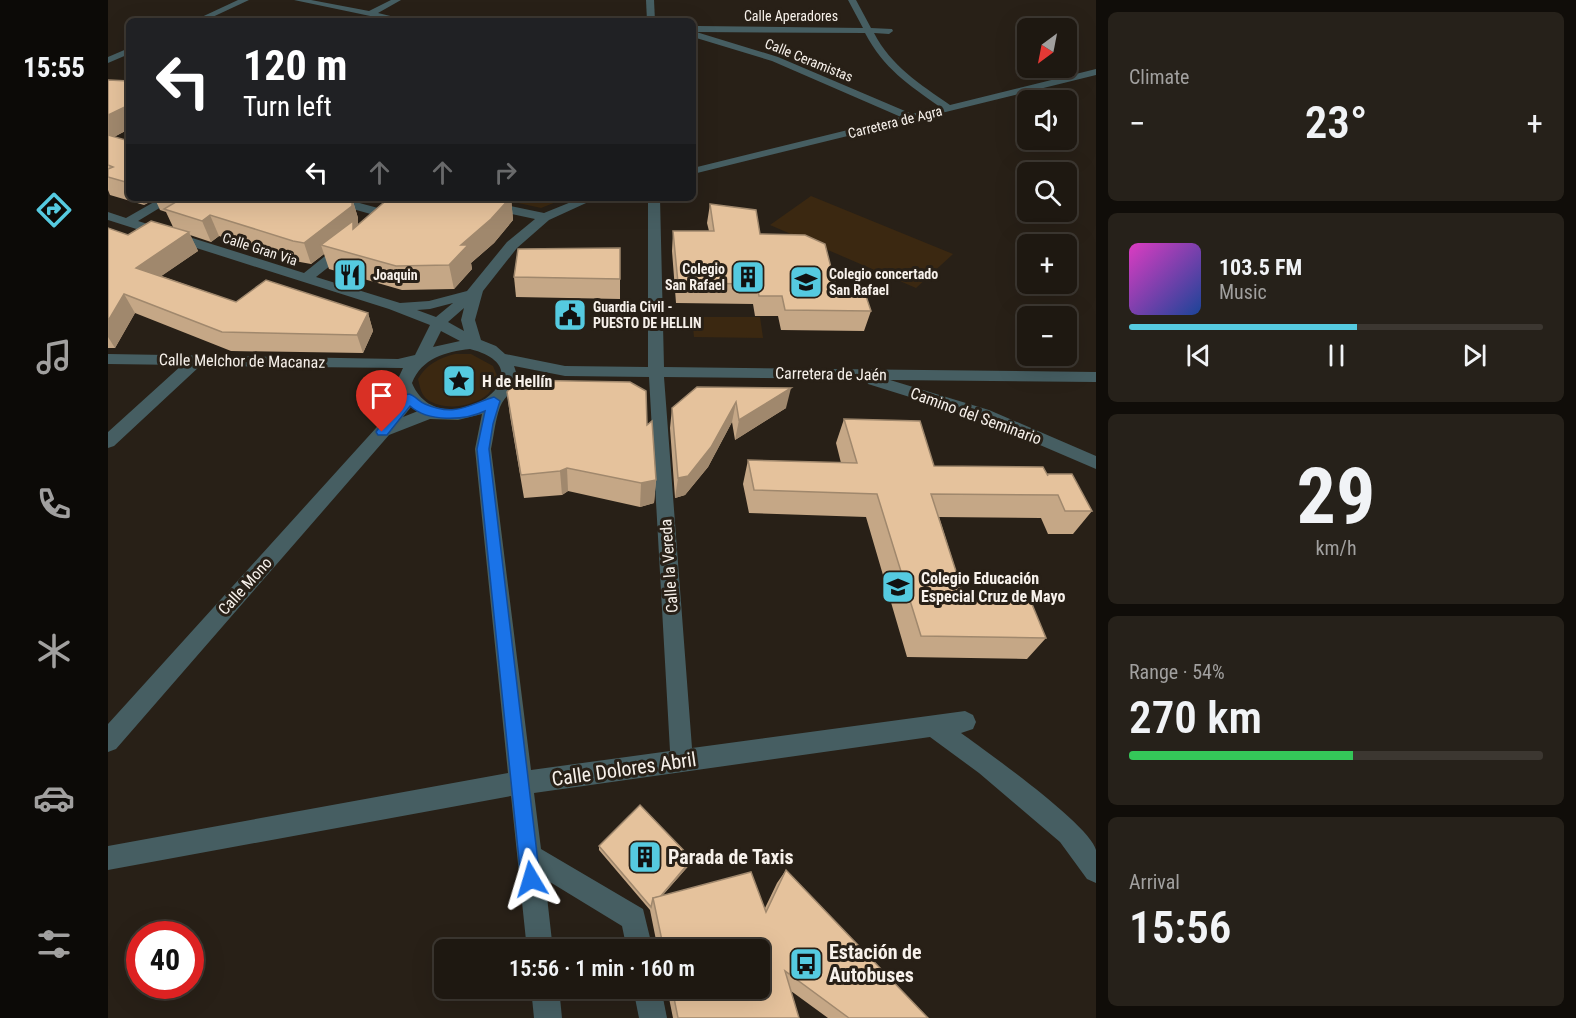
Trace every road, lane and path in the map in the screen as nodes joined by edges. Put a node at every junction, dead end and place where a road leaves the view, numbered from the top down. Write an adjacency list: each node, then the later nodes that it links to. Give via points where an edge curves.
1 (245, 0): 7 (street)
2 (298, 0): 6 (street)
3 (397, 0): 6 (street)
4 (650, 0): 9 (street)
5 (852, 0): 11 (street)
6 (370, 14): 8 (street)
7 (204, 18)
8 (391, 18)
9 (651, 18)
10 (696, 29): 11 (street, Calle Aperadores)
11 (867, 30): 12 (street, Calle Aperadores); 17 (street, via 880,53 902,75)
12 (889, 30)
13 (696, 35): 18 (street, Calle Ceramistas, via 775,58)
14 (126, 52): 15 (street)
15 (108, 60)
16 (1096, 72): 17 (street, Carretera de Agra)
17 (949, 109): 18 (street, Carretera de Agra)
18 (912, 118): 19 (street, Carretera de Agra)
19 (696, 170)
20 (165, 201): 28 (street)
21 (338, 201): 25 (street)
22 (468, 201): 27 (street)
23 (584, 201): 27 (street)
24 (654, 201): 41 (street, Calle la Vereda)
25 (384, 214)
26 (108, 216): 28 (street, Calle Gran Via)
27 (544, 217): 31 (street, via 512,245)
28 (128, 222): 30 (street, Calle Gran Via)
29 (358, 236): 30 (street)
30 (305, 279): 32 (street, Calle Gran Via)
31 (476, 291): 32 (street, via 430,305); 33 (street); 34 (street, via 468,320)
32 (399, 308): 33 (street); 35 (street, via 421,330)
33 (438, 323): 34 (street); 35 (street)
34 (479, 345): 35 (street, via 440,348); 37 (street)
35 (422, 354): 39 (street, Calle Melchor de Macanaz, via 398,364); 44 (street)
36 (108, 359): 38 (street, Calle Melchor de Macanaz)
37 (503, 359): 40 (street, Carretera de Jaén); 45 (street, via 508,366)
38 (198, 360): 39 (street, Calle Melchor de Macanaz); 51 (street)
39 (377, 364): 44 (street, Calle Melchor de Macanaz, via 399,371)
40 (565, 371): 41 (street, Carretera de Jaén); 45 (street, Carretera de Jaén)
41 (656, 372): 42 (street, Carretera de Jaén); 57 (street, Calle la Vereda)
42 (854, 374): 43 (street, Carretera de Jaén); 53 (street, Camino del Seminario, via 982,414)
43 (1096, 377)
44 (404, 378): 46 (street)
45 (509, 382): 47 (street)
46 (409, 398): 48 (street); 50 (street, Calle Mono)
47 (494, 401): 49 (street); 52 (street)
48 (433, 412): 49 (street); 50 (street, Calle Mono)
49 (461, 414): 52 (street, via 472,425)
50 (382, 432): 56 (street, Calle Mono)
51 (108, 442)
52 (483, 449): 58 (street)
53 (1096, 463)
54 (965, 722): 55 (street, Calle Dolores Abril)
55 (934, 727): 57 (street, Calle Dolores Abril); 61 (street, via 1069,833)
56 (108, 741)
57 (682, 761): 58 (street, Calle Dolores Abril)
58 (519, 783): 59 (street); 60 (street, Calle Dolores Abril)
59 (528, 855): 62 (street); 63 (street, via 634,918)
60 (108, 858)
61 (1096, 870)
62 (539, 939)
63 (638, 939)
64 (546, 999): 66 (street)
65 (649, 999): 67 (street)
66 (548, 1018)
67 (652, 1018)

